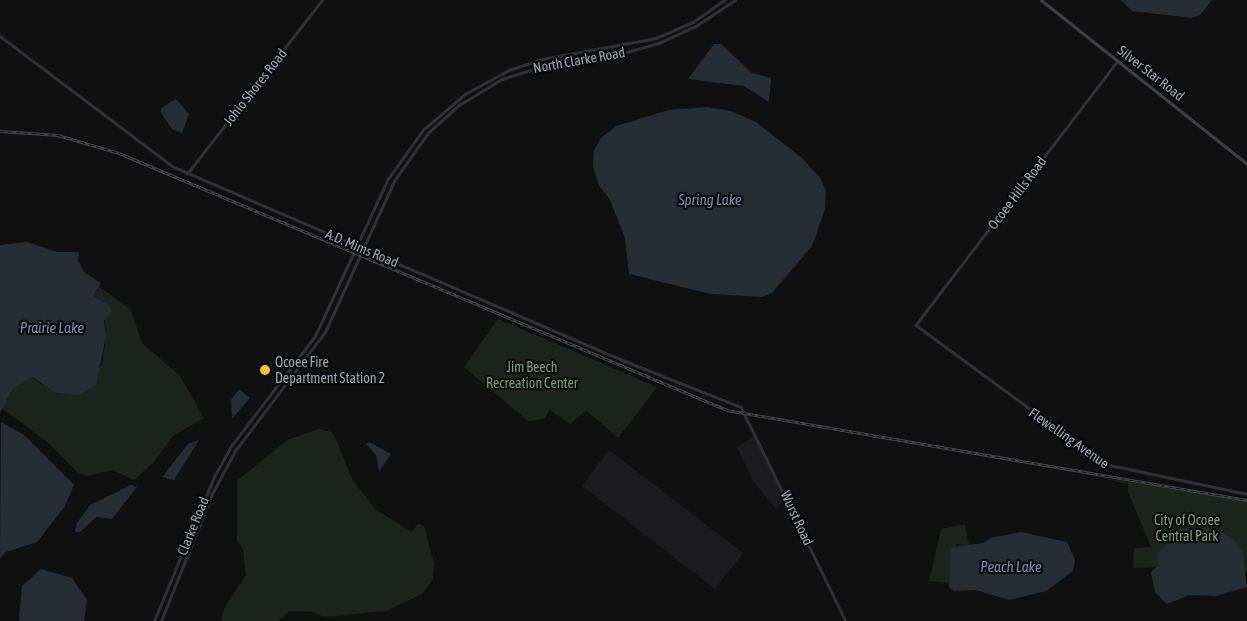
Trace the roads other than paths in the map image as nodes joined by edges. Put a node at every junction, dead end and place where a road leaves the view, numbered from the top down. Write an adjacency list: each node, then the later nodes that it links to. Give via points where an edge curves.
1 (322, 0): 8 (street, Johio Shores Road)
2 (725, 0): 9 (street, North Clarke Road, via 693,22 656,38 526,64 465,94 437,116 409,147 388,178)
3 (735, 0): 10 (street, North Clarke Road, via 696,26 659,43 523,70 467,99 428,133 404,165)
4 (1040, 0): 6 (main road, Silver Star Road)
5 (0, 36): 8 (street, A.D. Mims Road, via 159,158)
6 (1118, 61): 7 (main road, Silver Star Road); 11 (street, Ocoee Hills Road)
7 (1247, 164)
8 (188, 174): 9 (street, A.D. Mims Road)
9 (358, 246): 10 (street, A.D. Mims Road); 13 (street, North Clarke Road, via 315,336)
10 (365, 250): 12 (street, A.D. Mims Road, via 737,405); 14 (street, North Clarke Road, via 317,345)
11 (916, 325): 15 (street, Flewelling Avenue, via 1104,464)
12 (748, 416): 18 (street, Wurst Road)
13 (240, 434): 16 (street, Clarke Road, via 203,500)
14 (244, 438): 17 (street, Clarke Road, via 212,494)
15 (1247, 494)
16 (154, 621)
17 (161, 621)
18 (846, 621)

